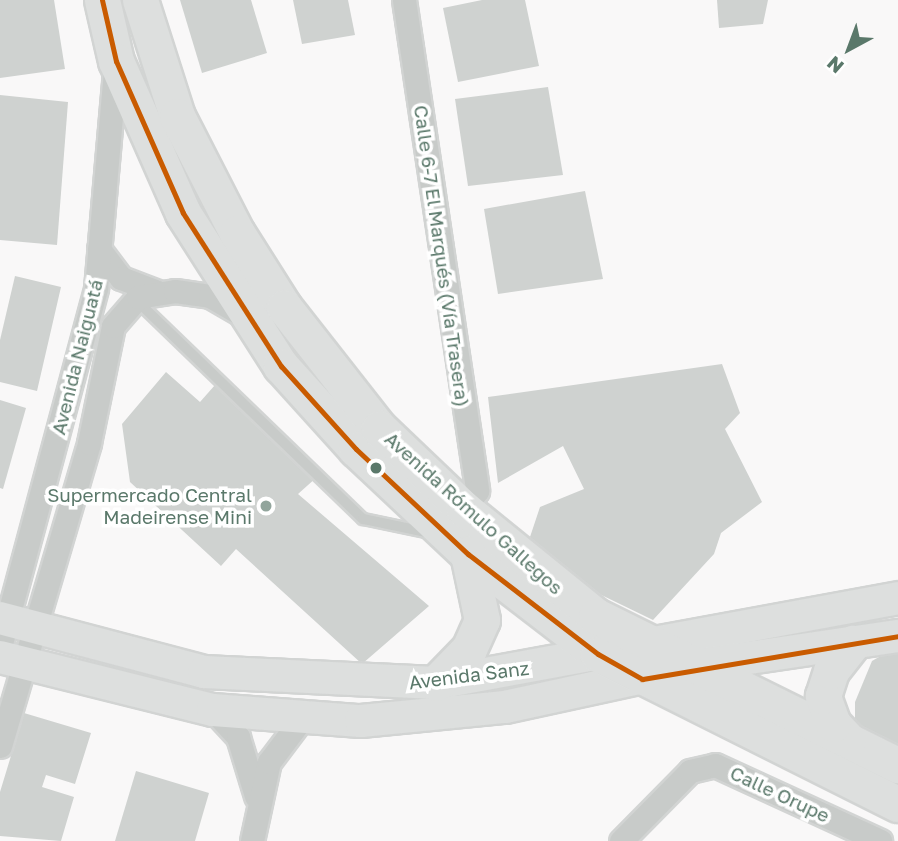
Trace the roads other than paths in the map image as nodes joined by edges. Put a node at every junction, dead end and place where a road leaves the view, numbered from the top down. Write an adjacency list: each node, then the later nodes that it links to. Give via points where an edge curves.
1 (102, 0): 4 (main road, Avenida Rómulo Gallegos)
2 (140, 0): 11 (main road, Avenida Rómulo Gallegos, via 199,162 284,307)
3 (404, 0): 11 (street, Calle 6-7 El Marqués (Vía Trasera), via 477,491)
4 (116, 61): 5 (street, Avenida Naiguatá); 9 (main road, Avenida Rómulo Gallegos, via 184,213)
5 (99, 248): 6 (street, via 121,278); 8 (street, Avenida Naiguatá)
6 (158, 292): 7 (street); 9 (street, via 210,296)
7 (135, 299): 10 (street, Avenida Naiguatá); 11 (lane, via 363,519)
8 (88, 319): 10 (street, via 102,306 112,311); 14 (street, Avenida Naiguatá)
9 (252, 320): 11 (main road, Avenida Rómulo Gallegos, via 307,397)
10 (113, 326): 14 (street, Avenida Naiguatá, via 89,443)
11 (460, 533): 15 (main road, Avenida Rómulo Gallegos); 17 (main road, Avenida Rómulo Gallegos); 20 (main road, via 482,620 469,649)
12 (898, 598): 15 (street, Avenida Sanz)
13 (898, 636): 16 (street, Avenida Sanz)
14 (12, 639): 20 (street, Avenida Sanz, via 204,672); 21 (street, Avenida Sanz); 24 (street, Avenida Naiguatá)
15 (651, 643): 17 (street, Avenida Sanz); 18 (main road, Avenida Rómulo Gallegos)
16 (853, 643): 18 (street, Avenida Sanz); 23 (main road, via 831,671 822,696 833,724)
17 (598, 654): 19 (main road, Avenida Rómulo Gallegos); 20 (street, Avenida Sanz)
18 (694, 666): 19 (street, Avenida Sanz); 23 (main road, Avenida Rómulo Gallegos)
19 (642, 679): 22 (street, Avenida Sanz, via 423,719); 27 (main road, Avenida Rómulo Gallegos)
20 (436, 683)
21 (213, 710): 22 (street, Avenida Sanz); 26 (street, via 238,737)
22 (300, 721): 26 (street, via 273,752)
23 (848, 740): 25 (main road, Avenida Rómulo Gallegos)
24 (0, 746)
25 (898, 765)
26 (257, 798): 28 (street)
27 (898, 804)
28 (252, 841)
29 (621, 841): 30 (street, Calle Orupe, via 690,771 715,765)
30 (880, 841)

